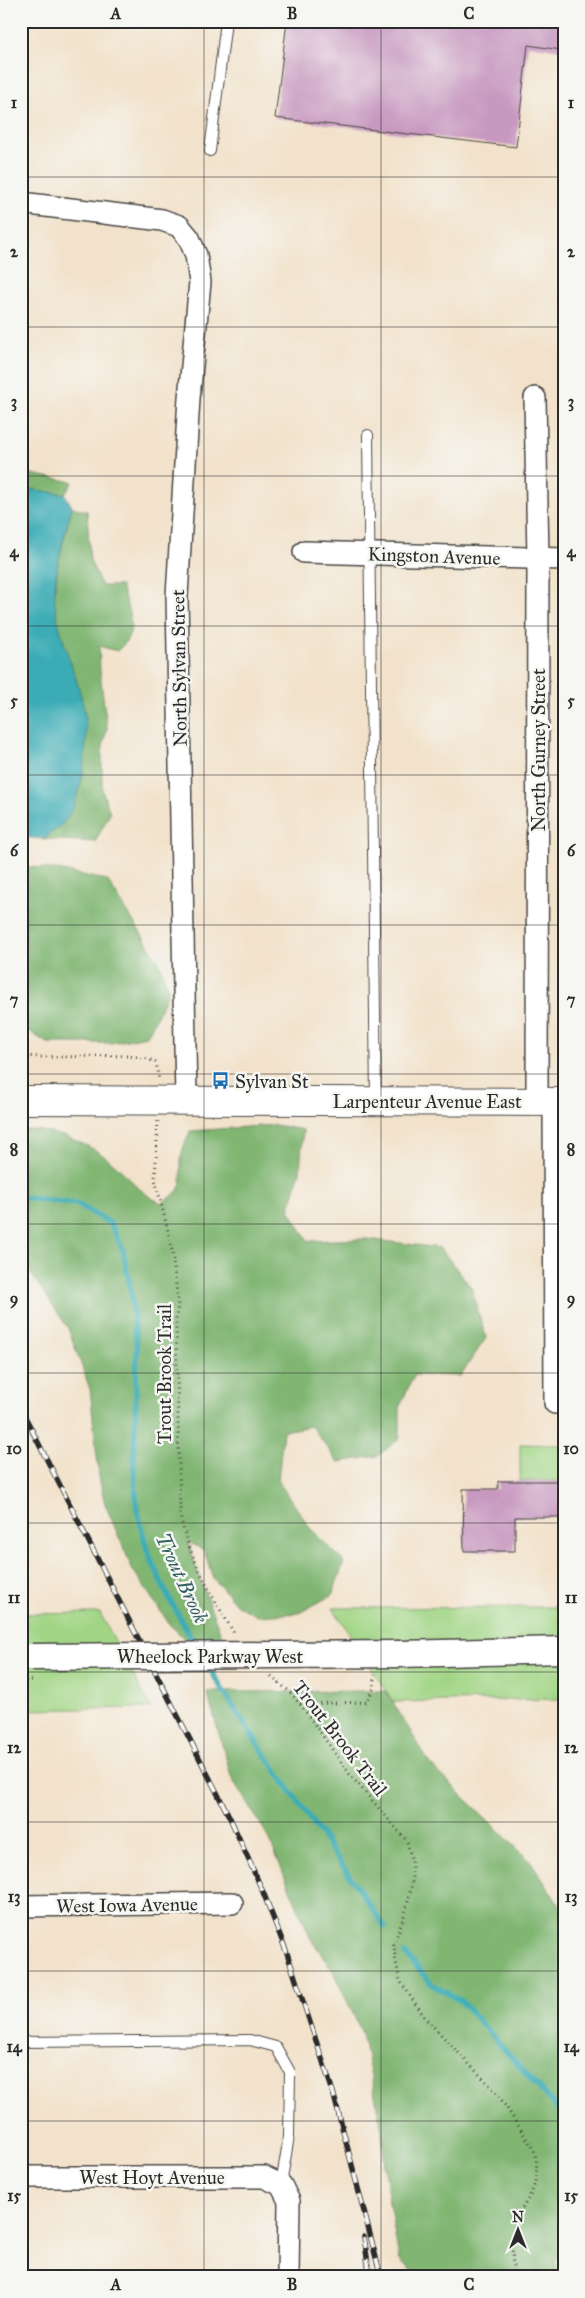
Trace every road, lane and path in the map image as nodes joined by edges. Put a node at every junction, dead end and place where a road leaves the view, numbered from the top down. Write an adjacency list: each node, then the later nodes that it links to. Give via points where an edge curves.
1 (226, 21): 2 (lane)
2 (210, 151)
3 (21, 203): 13 (street, North Sylvan Street, via 162,220 179,226 196,255 200,282 188,398 177,596)
4 (535, 398): 8 (street, North Gurney Street)
5 (368, 435): 7 (lane)
6 (304, 552): 7 (street, Kingston Avenue)
7 (370, 554): 8 (street, Kingston Avenue); 14 (lane)
8 (538, 559): 9 (street, Kingston Avenue); 15 (street, North Gurney Street)
9 (564, 559)
10 (21, 1055): 11 (path, via 50,1058 141,1056 156,1063)
11 (158, 1076)
12 (21, 1100): 13 (main road, Larpenteur Avenue East)
13 (186, 1101): 14 (main road, Larpenteur Avenue East)
14 (376, 1102): 15 (main road, Larpenteur Avenue East)
15 (552, 1102): 17 (street, North Gurney Street)
16 (158, 1120): 18 (path, Trout Brook Trail, via 155,1179 171,1243 178,1302 180,1514 201,1574)
17 (555, 1403)
18 (240, 1642)
19 (564, 1650): 20 (street, Wheelock Parkway West, bridge)
20 (26, 1657)
21 (268, 1674): 23 (path, Trout Brook Trail)
22 (374, 1675): 23 (path, via 374,1688 366,1702)
23 (299, 1704): 30 (path, Trout Brook Trail, via 351,1776 407,1841 412,1862 412,1884 394,1944 400,1981 426,2019 496,2093 534,2150 536,2182 514,2228)
24 (232, 1903): 25 (street, West Iowa Avenue)
25 (21, 1906)
26 (21, 2042): 28 (lane, via 250,2040 276,2047 290,2072 289,2136)
27 (21, 2177): 28 (street, West Hoyt Avenue, via 264,2177)
28 (281, 2185): 29 (street, via 289,2201)
29 (288, 2277)
30 (514, 2277)

